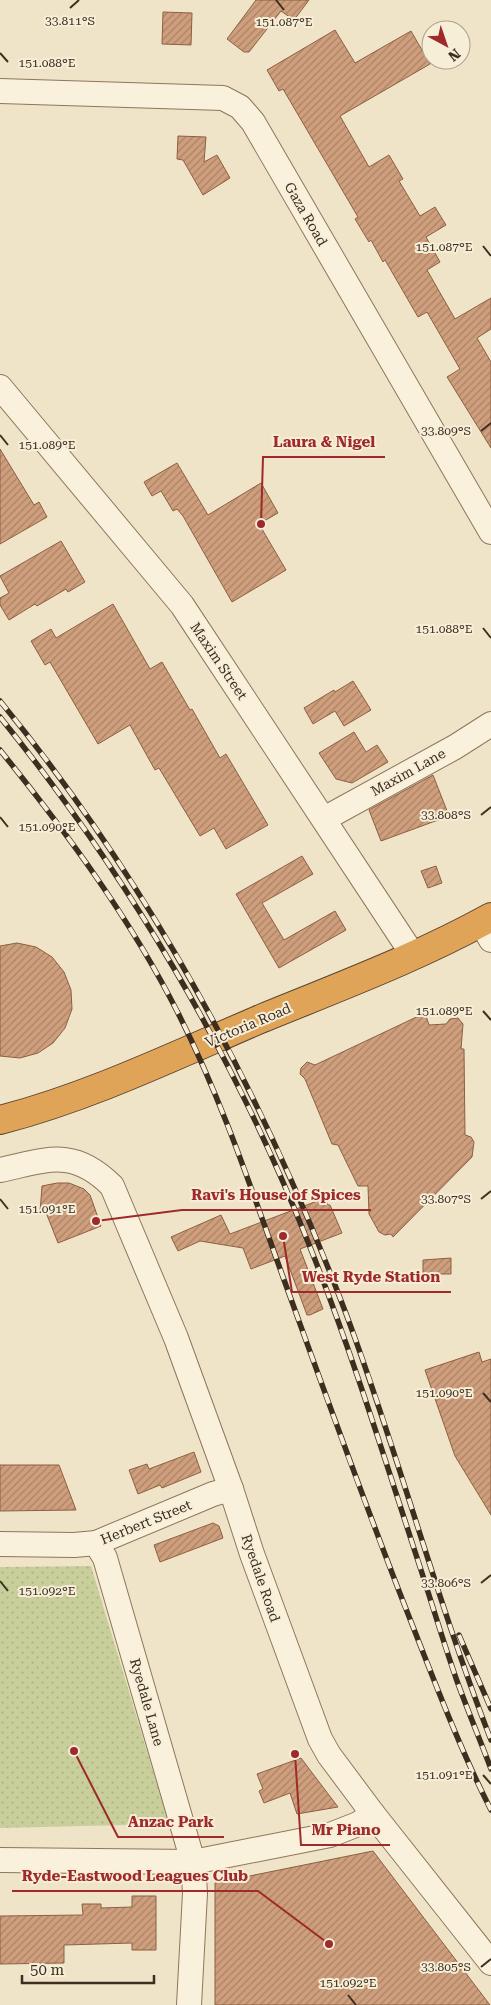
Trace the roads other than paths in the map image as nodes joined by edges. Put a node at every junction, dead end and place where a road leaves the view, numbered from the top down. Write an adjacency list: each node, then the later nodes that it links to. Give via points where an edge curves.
1 (0, 92): 3 (street, Gaza Road, via 223,98 240,107 253,122)
2 (0, 387): 5 (street, Maxim Street, via 182,605)
3 (491, 532)
4 (491, 724): 5 (street, Maxim Lane)
5 (324, 819): 7 (street, Maxim Street)
6 (488, 927): 7 (highway, Victoria Road)
7 (413, 955): 8 (highway, Victoria Road, via 98,1088)
8 (0, 1120)
9 (0, 1170): 10 (street, Ryedale Road, via 56,1159 75,1161 106,1179 116,1193 176,1338)
10 (231, 1490): 11 (street, Herbert Street, via 213,1494); 13 (street, Ryedale Road, via 314,1726 329,1755)
11 (96, 1543): 12 (street, Herbert Street); 15 (street, Ryedale Lane, via 105,1558)
12 (0, 1544)
13 (373, 1814): 15 (street, via 330,1835); 16 (street, Ryedale Road)
14 (0, 1860): 15 (street)
15 (193, 1862): 17 (street, Ryedale Lane, via 195,1893)
16 (491, 1963)
17 (189, 2005)

